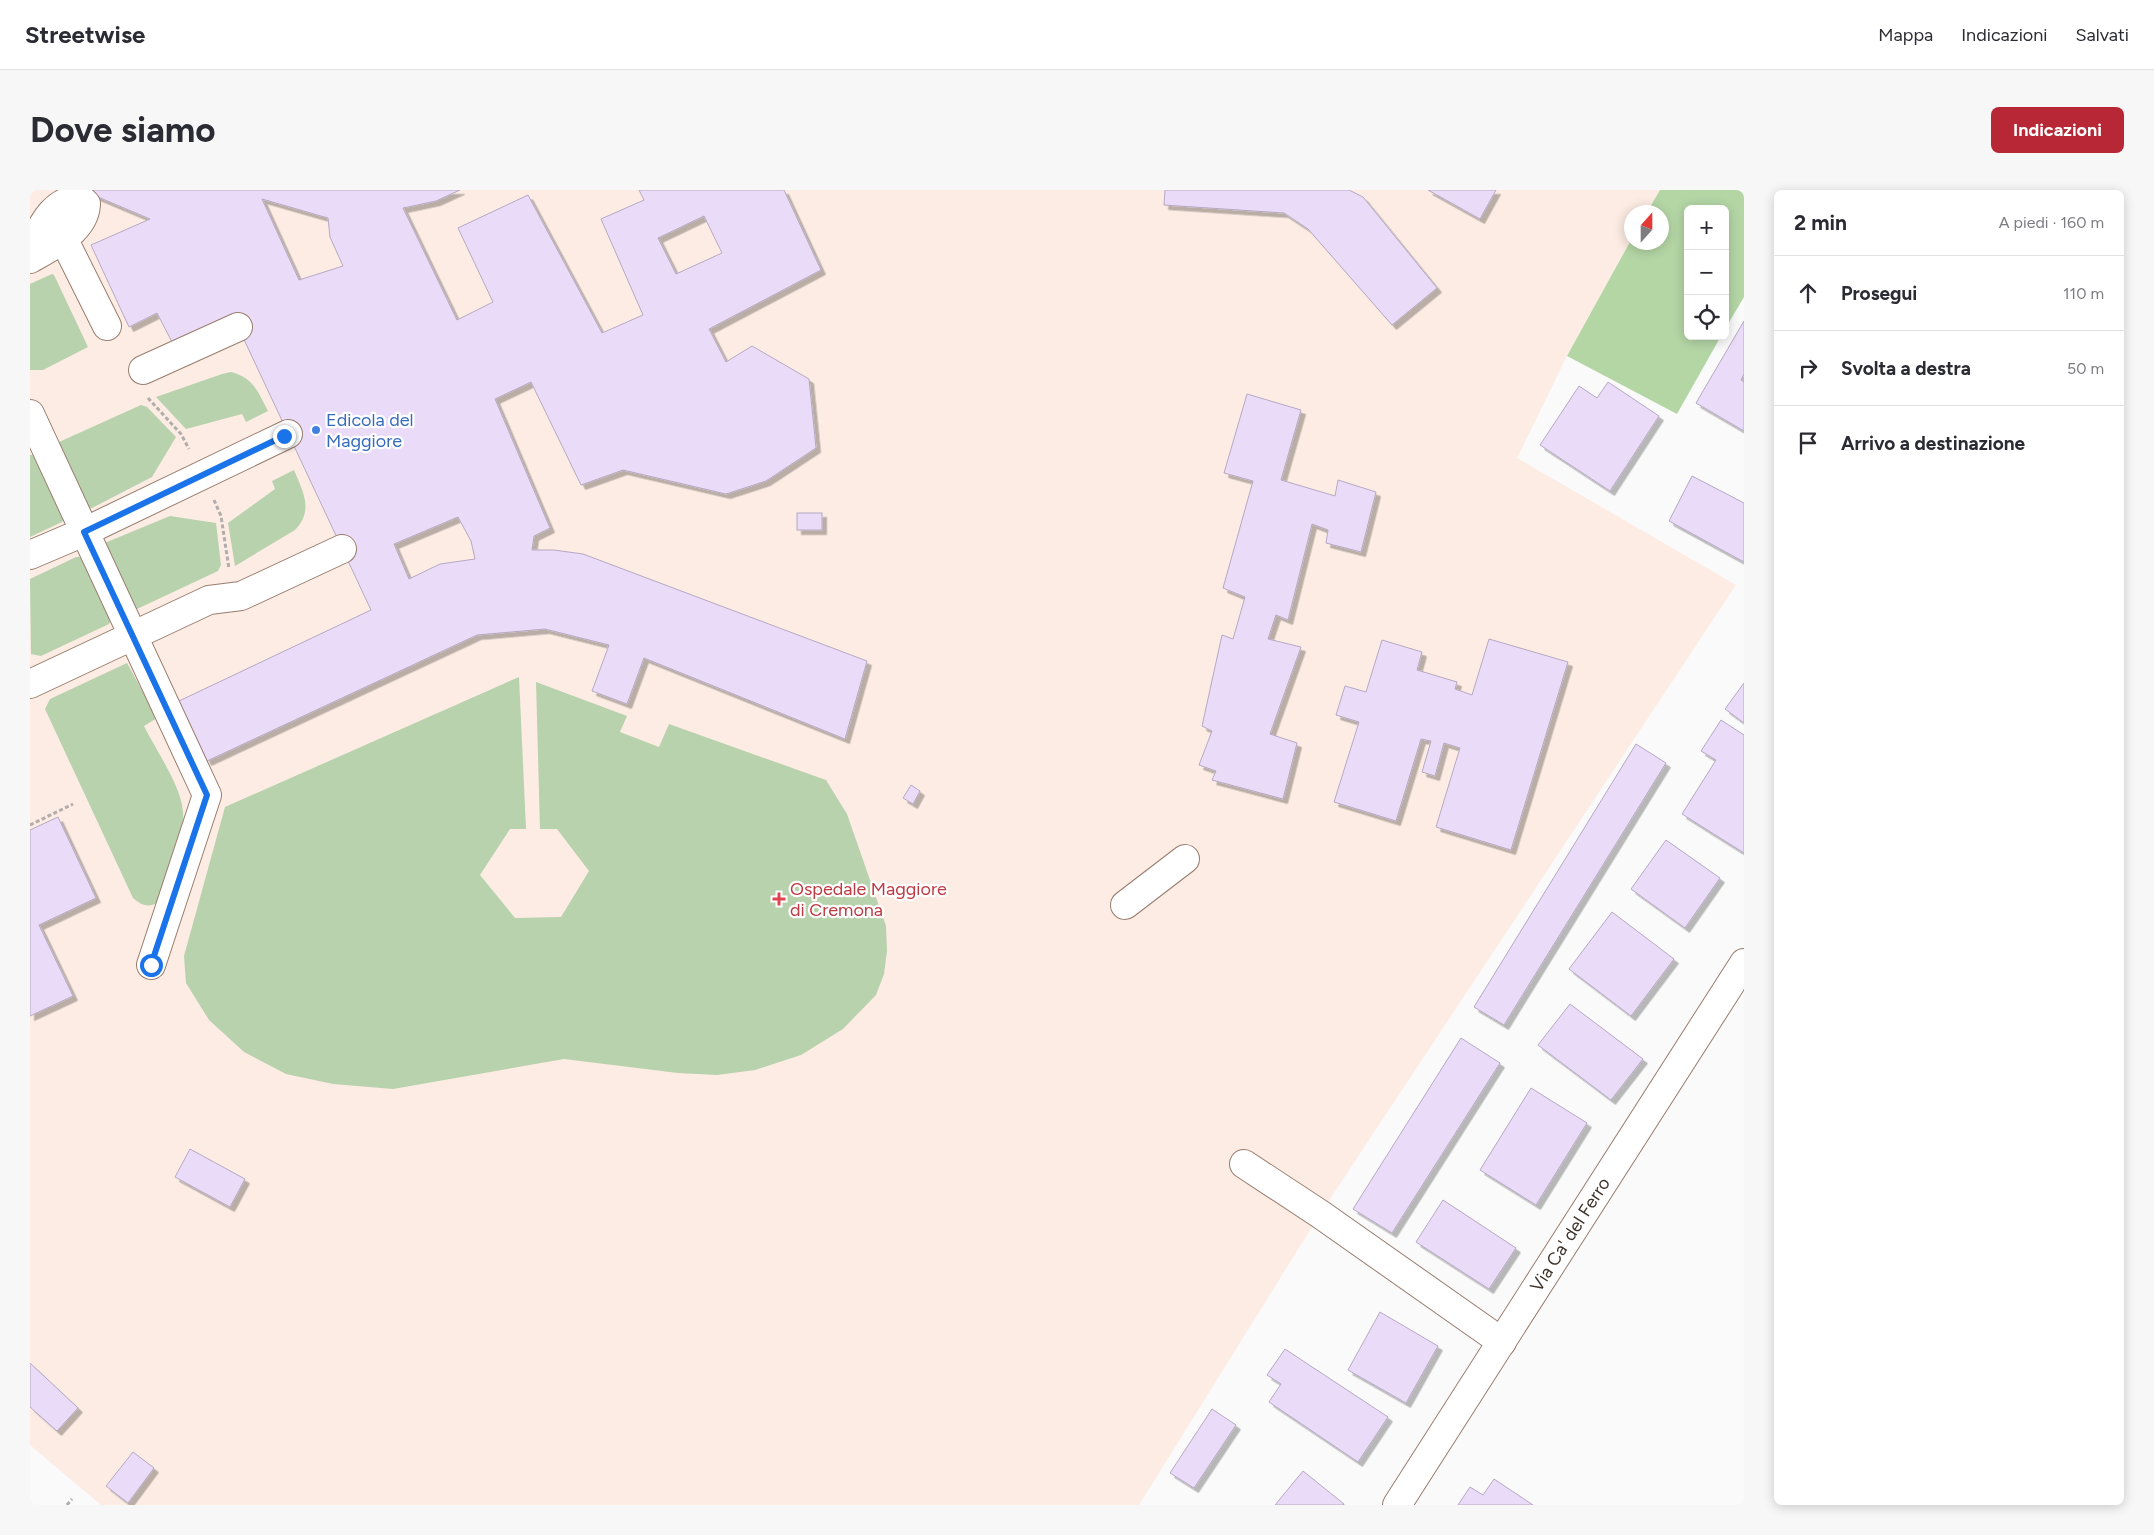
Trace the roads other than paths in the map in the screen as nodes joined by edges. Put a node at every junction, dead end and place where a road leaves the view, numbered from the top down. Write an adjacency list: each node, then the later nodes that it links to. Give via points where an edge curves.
1 (63, 238): 2 (street, via 75,229 86,213 86,204 80,198 68,200 52,210); 3 (street); 4 (street)
2 (30, 248)
3 (30, 259)
4 (107, 326)
5 (238, 327): 6 (street)
6 (143, 370)
7 (30, 414): 9 (street)
8 (288, 434): 9 (street)
9 (84, 532): 11 (street); 12 (street)
10 (342, 549): 12 (street, via 242,596 209,600)
11 (30, 555)
12 (133, 636): 13 (street); 17 (street, via 207,795)
13 (30, 684)
14 (1185, 859): 15 (street)
15 (1125, 905)
16 (1744, 963): 19 (street, Via Ca' del Ferro)
17 (151, 965)
18 (1244, 1164): 19 (street)
19 (1502, 1342): 20 (street, Via Ca' del Ferro)
20 (1397, 1505)

